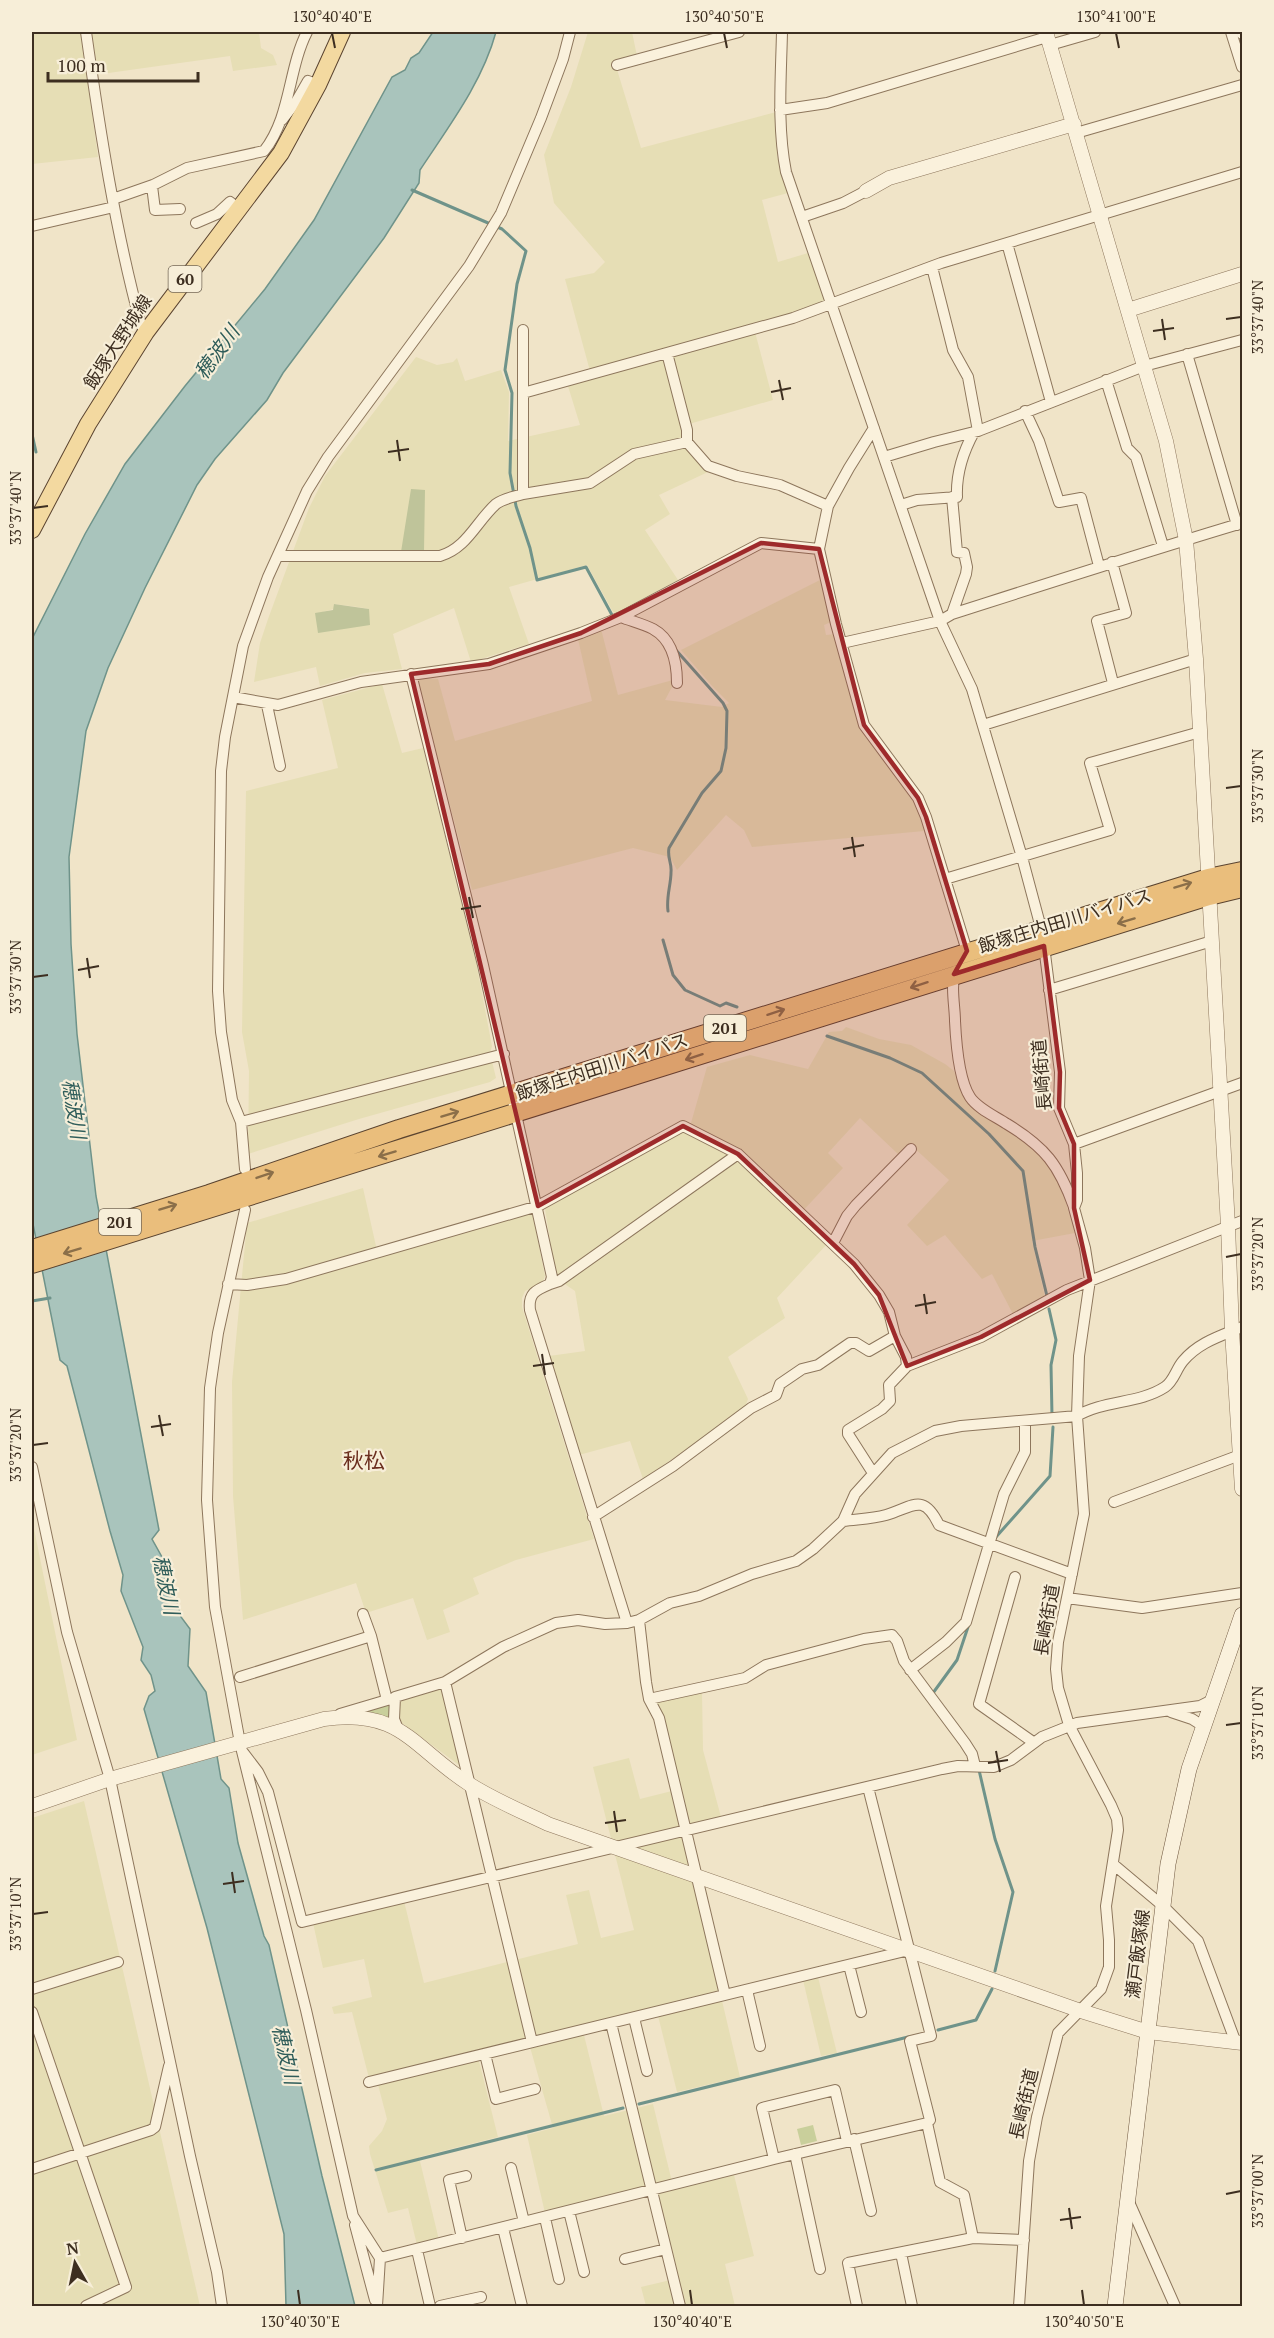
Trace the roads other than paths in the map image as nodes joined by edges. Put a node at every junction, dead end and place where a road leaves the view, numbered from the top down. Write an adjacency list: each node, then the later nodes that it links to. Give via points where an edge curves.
1 (86, 32): 20 (street)
2 (307, 32): 15 (street, via 293,66)
3 (342, 32): 12 (main road, 飯塚大野城線 / 60)
4 (570, 32): 55 (street, via 541,118 501,213 469,266 328,457 307,491)
5 (739, 32): 10 (street)
6 (782, 32): 14 (street, 長崎街道)
7 (1095, 32): 9 (street)
8 (1231, 32): 11 (street)
9 (1048, 38): 14 (street, via 827,103); 16 (street)
10 (617, 65)
11 (1242, 67)
12 (318, 85): 15 (street, via 308,81); 22 (main road, 飯塚大野城線 / 60, via 281,153)
13 (1242, 85): 16 (street)
14 (780, 110): 24 (street, 長崎街道, via 784,163)
15 (280, 122): 18 (street, via 264,150 187,168)
16 (1075, 129): 19 (street, via 889,178); 23 (street)
17 (1242, 172): 23 (street)
18 (152, 186): 20 (street); 21 (street, via 155,210)
19 (866, 190): 24 (street, via 843,203)
20 (113, 203): 26 (street); 33 (street, via 124,261 141,326)
21 (180, 209)
22 (239, 210): 25 (street, via 230,202 218,214); 33 (main road, 飯塚大野城線 / 60)
23 (1100, 214): 27 (street); 31 (street)
24 (802, 217): 30 (street, 長崎街道)
25 (196, 223)
26 (32, 226)
27 (1007, 243): 28 (street); 40 (street)
28 (932, 267): 30 (street); 43 (street, via 953,350 968,378)
29 (1242, 274): 31 (street)
30 (833, 304): 35 (street); 42 (street, 長崎街道)
31 (1128, 309): 37 (street)
32 (523, 330): 39 (street)
33 (146, 332): 51 (main road, 飯塚大野城線 / 60, via 88,424)
34 (1242, 340): 36 (street)
35 (667, 353): 39 (street); 44 (street)
36 (1187, 354): 37 (street); 50 (street)
37 (1144, 366): 38 (street); 52 (street, via 1168,450)
38 (1106, 380): 40 (street); 53 (street, via 1127,448 1136,457)
39 (524, 393): 46 (street)
40 (1051, 402): 41 (street)
41 (1025, 411): 43 (street); 57 (street, via 1059,502 1081,498)
42 (874, 428): 45 (street, 長崎街道); 49 (street)
43 (976, 432): 45 (street); 47 (street, via 968,442 958,474 957,497)
44 (687, 442): 46 (street, via 634,454 591,483); 49 (street, via 708,466 780,485)
45 (884, 457): 48 (street, 長崎街道)
46 (523, 494): 55 (street, via 495,505 462,544 440,556)
47 (952, 497): 48 (street); 58 (street, via 957,552 964,553 967,567)
48 (901, 505): 60 (street, 長崎街道)
49 (828, 506): 54 (street)
50 (1240, 524): 52 (street)
51 (32, 530)
52 (1186, 540): 53 (street); 62 (street)
53 (1163, 546): 56 (street)
54 (819, 549): 59 (street, via 761,543); 61 (street)
55 (278, 556): 66 (street, via 243,646)
56 (1112, 562): 57 (street); 65 (street, via 1126,613 1097,621)
57 (1099, 566): 58 (street)
58 (952, 614): 60 (street)
59 (621, 617): 63 (street, via 489,664); 64 (street, via 662,636 675,655)
60 (940, 621): 61 (street); 68 (street, 長崎街道, via 972,689)
61 (842, 643): 73 (street, via 864,725 918,798)
62 (1196, 659): 65 (street); 69 (street)
63 (411, 674): 67 (street); 81 (street)
64 (677, 683)
65 (1113, 683): 68 (street)
66 (233, 698): 67 (street); 86 (street, via 221,771 218,992 232,1100)
67 (267, 705): 70 (street)
68 (983, 724): 71 (street, 長崎街道)
69 (1200, 732): 71 (street, via 1090,763 1110,830); 74 (street)
70 (280, 766)
71 (1022, 857): 73 (street); 76 (street, 長崎街道)
72 (1242, 871): 74 (highway, 飯塚庄内田川バイパス / 201)
73 (945, 879): 78 (street)
74 (1209, 887): 75 (highway, 飯塚庄内田川バイパス / 201); 76 (highway, 飯塚庄内田川バイパス / 201); 77 (street)
75 (1242, 888)
76 (1042, 937): 78 (highway, 飯塚庄内田川バイパス / 201); 79 (highway, 飯塚庄内田川バイパス / 201); 80 (street, 長崎街道)
77 (1212, 941): 80 (street); 83 (street)
78 (967, 951): 79 (street); 84 (highway, 飯塚庄内田川バイパス / 201, one-way to 78)
79 (954, 974): 85 (highway, 飯塚庄内田川バイパス / 201, one-way to 85); 93 (street, via 955,1029 970,1098 1030,1137 1047,1153)
80 (1049, 990): 87 (street, 長崎街道, via 1060,1072 1059,1108)
81 (504, 1054): 84 (street); 86 (street)
82 (1242, 1083): 83 (street)
83 (1220, 1090): 87 (street); 96 (street)
84 (513, 1096): 85 (street); 91 (highway, 飯塚庄内田川バイパス / 201, one-way to 84, via 399,1129)
85 (518, 1114): 91 (highway, 飯塚庄内田川バイパス / 201, one-way to 91); 92 (street)
86 (241, 1122): 90 (street)
87 (1074, 1144): 93 (street, 長崎街道)
88 (910, 1149): 97 (street, via 856,1205)
89 (738, 1154): 92 (street, via 683,1126); 97 (street); 102 (street)
90 (245, 1169)
91 (209, 1202): 98 (highway, 飯塚庄内田川バイパス / 201, one-way to 91); 99 (highway, 飯塚庄内田川バイパス / 201, one-way to 99)
92 (538, 1206): 101 (street, via 286,1279); 102 (street, via 552,1277)
93 (1074, 1208): 100 (street, 長崎街道)
94 (245, 1210): 101 (street)
95 (1242, 1221): 96 (street)
96 (1228, 1226): 100 (street); 103 (street)
97 (833, 1243): 104 (street, via 879,1294)
98 (32, 1249)
99 (32, 1264)
100 (1090, 1280): 105 (street, via 981,1337); 106 (street, 長崎街道, via 1079,1356)
101 (228, 1284): 136 (street, via 210,1388 207,1500 215,1607)
102 (550, 1284): 113 (street, via 532,1292 530,1310)
103 (1237, 1329): 106 (street, via 1217,1336 1184,1360 1165,1388); 108 (street)
104 (895, 1336): 105 (street); 113 (street, via 869,1351 850,1343 818,1365 802,1369 780,1384 776,1395 751,1408 673,1466)
105 (908, 1366): 110 (street, via 889,1385 890,1401 848,1430)
106 (1077, 1416): 107 (street); 116 (street, 長崎街道, via 1084,1514)
107 (1025, 1422): 110 (street, via 961,1425 936,1431 892,1453); 115 (street, via 1025,1452 1004,1494)
108 (1240, 1455): 111 (street); 112 (street)
109 (32, 1467): 138 (street, via 67,1632)
110 (873, 1473): 114 (street, via 850,1502)
111 (1242, 1488)
112 (1114, 1502)
113 (593, 1517): 122 (street)
114 (843, 1521): 115 (street, via 885,1516 925,1504 939,1525); 122 (street, via 796,1561 670,1603)
115 (990, 1544): 116 (street); 124 (street, via 966,1622)
116 (1072, 1574): 119 (street, 長崎街道)
117 (1015, 1577): 135 (street, via 979,1704)
118 (1242, 1593): 119 (street, via 1142,1608)
119 (1067, 1598): 132 (street, 長崎街道, via 1056,1669)
120 (363, 1614): 123 (street)
121 (1242, 1615): 129 (main road, 瀬戸飯塚線)
122 (633, 1621): 126 (street, via 556,1623 503,1647); 128 (street)
123 (371, 1636): 125 (street); 127 (street)
124 (910, 1670): 128 (street, via 892,1635 766,1665 745,1678); 137 (street, via 972,1754)
125 (240, 1677)
126 (445, 1682): 127 (street); 139 (street)
127 (391, 1699): 131 (street); 134 (street)
128 (650, 1699): 142 (street, via 659,1718)
129 (1212, 1700): 130 (street); 133 (main road, 瀬戸飯塚線)
130 (1168, 1711): 132 (street); 133 (street)
131 (324, 1719): 134 (street, via 369,1718); 136 (street)
132 (1069, 1725): 135 (street); 144 (street, 長崎街道, via 1117,1819)
133 (1203, 1726): 147 (main road, 瀬戸飯塚線, via 1177,1815)
134 (398, 1729): 139 (street)
135 (1033, 1742): 137 (street, via 1002,1764)
136 (240, 1746): 138 (street); 146 (street, via 268,1792 302,1922); 180 (street)
137 (975, 1766): 140 (street, via 942,1769)
138 (110, 1779): 141 (street); 164 (street)
139 (468, 1783): 143 (street, via 548,1824); 146 (street)
140 (868, 1787): 142 (street); 148 (street)
141 (32, 1806)
142 (687, 1831): 143 (street); 145 (street)
143 (616, 1847): 145 (street); 146 (street)
144 (1113, 1864): 147 (street); 154 (street, 長崎街道, via 1106,1906 1109,1967 1101,1989)
145 (698, 1876): 148 (street); 153 (street)
146 (492, 1877): 160 (street)
147 (1163, 1906): 159 (main road, 瀬戸飯塚線); 161 (street, via 1198,1941)
148 (909, 1950): 150 (street); 154 (street); 168 (street, via 931,2036 910,2041 930,2120)
149 (118, 1962): 151 (street)
150 (849, 1965): 152 (street); 156 (street)
151 (32, 1989)
152 (747, 1990): 153 (street); 162 (street)
153 (725, 1995): 157 (street)
154 (1081, 2011): 159 (street); 186 (street, 長崎街道, via 1058,2033 1029,2161)
155 (32, 2012): 170 (street)
156 (861, 2012)
157 (634, 2018): 158 (street); 165 (street)
158 (611, 2023): 160 (street); 176 (street)
159 (1148, 2032): 161 (street); 177 (main road, 瀬戸飯塚線)
160 (532, 2042): 163 (street)
161 (1239, 2043)
162 (760, 2046)
163 (485, 2054): 166 (street); 167 (street, via 496,2099)
164 (170, 2063): 170 (street, via 155,2127); 197 (street)
165 (647, 2071)
166 (369, 2082)
167 (535, 2089)
168 (927, 2123): 169 (street); 185 (street, via 940,2182 964,2195)
169 (851, 2140): 171 (street); 172 (street, via 835,2090 762,2108); 179 (street)
170 (80, 2153): 174 (street); 196 (street, via 126,2287)
171 (795, 2154): 172 (street); 192 (street)
172 (774, 2159): 176 (street)
173 (511, 2168): 182 (street)
174 (32, 2169)
175 (466, 2176): 184 (street, via 449,2180)
176 (652, 2191): 178 (street); 187 (street)
177 (1129, 2202): 206 (main road, 瀬戸飯塚線); 207 (street)
178 (570, 2211): 181 (street); 193 (street)
179 (872, 2211)
180 (353, 2216): 190 (street); 198 (street)
181 (545, 2217): 182 (street); 194 (street)
182 (524, 2222): 183 (street)
183 (503, 2228): 184 (street); 201 (street)
184 (462, 2238): 188 (street)
185 (973, 2238): 186 (street); 189 (street)
186 (1023, 2240): 205 (street, 長崎街道)
187 (666, 2249): 191 (street); 202 (street)
188 (417, 2250): 190 (street); 199 (street)
189 (901, 2253): 203 (street, via 848,2263); 204 (street)
190 (380, 2258): 198 (street)
191 (625, 2259)
192 (820, 2269)
193 (584, 2272)
194 (560, 2279)
195 (481, 2297): 200 (street)
196 (86, 2307)
197 (222, 2307)
198 (377, 2307)
199 (430, 2307)
200 (440, 2307)
201 (522, 2307)
202 (680, 2307)
203 (857, 2307)
204 (912, 2307)
205 (1019, 2307)
206 (1115, 2307)
207 (1174, 2307)

